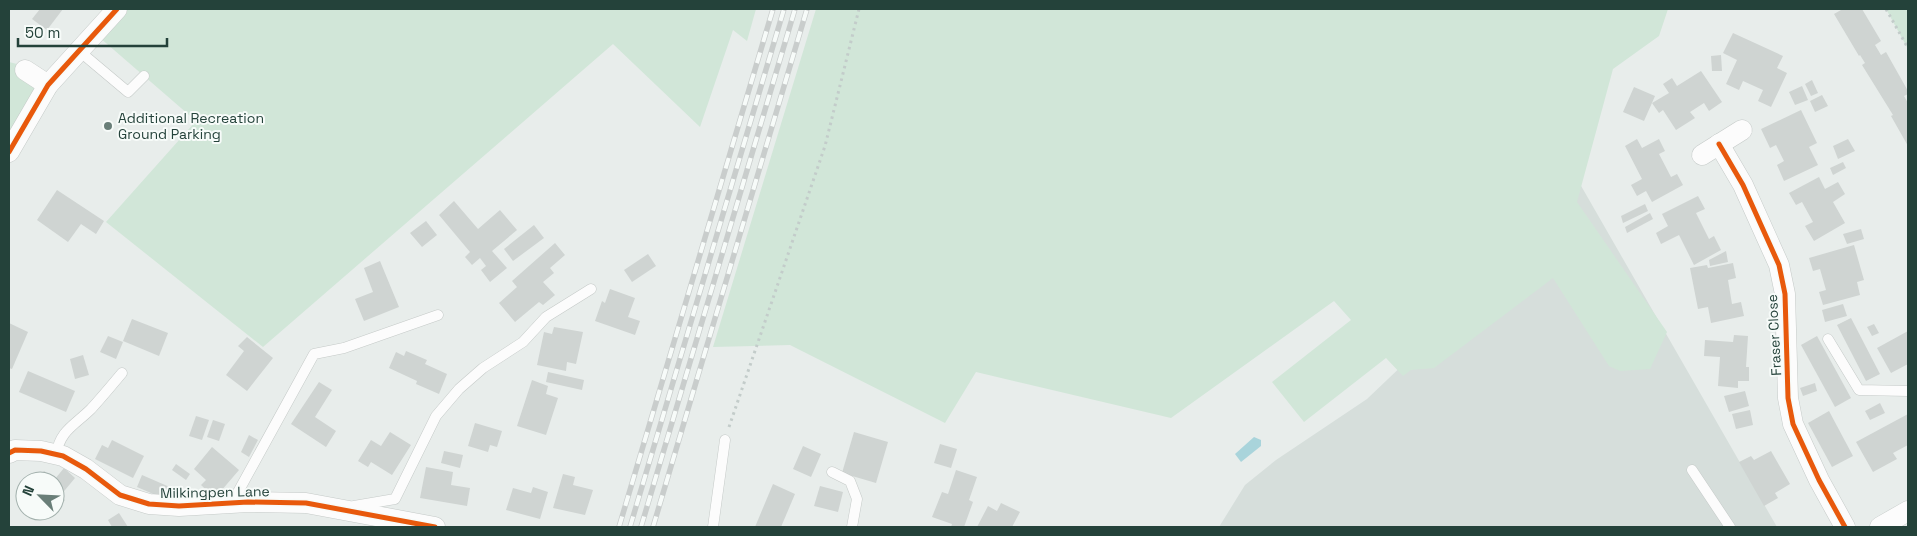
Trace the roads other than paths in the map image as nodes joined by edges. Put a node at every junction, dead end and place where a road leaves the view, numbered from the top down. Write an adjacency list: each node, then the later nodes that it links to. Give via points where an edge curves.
1 (117, 9): 2 (street)
2 (78, 50): 4 (lane, via 128,92); 5 (street)
3 (25, 70): 5 (street)
4 (144, 76)
5 (48, 84): 8 (street)
6 (1742, 130): 7 (street)
7 (1719, 144): 9 (street); 28 (street, Fraser Close, via 1743,185 1779,265 1785,294 1788,398 1793,424)
8 (9, 152)
9 (1702, 155)
10 (591, 289): 21 (lane, via 546,317 523,342 483,368 459,389 436,416 395,499)
11 (438, 315): 20 (lane, via 344,348 314,354)
12 (1828, 339): 14 (lane, via 1859,390)
13 (122, 373): 17 (lane, via 58,442)
14 (1908, 391)
15 (725, 440): 25 (lane)
16 (9, 453): 17 (street, Milkingpen Lane, via 15,450 41,451)
17 (56, 455): 20 (street, Milkingpen Lane, via 86,469 120,495 149,504)
18 (1692, 470): 27 (lane)
19 (832, 472): 26 (lane, via 850,481 857,499)
20 (232, 503): 21 (street, Milkingpen Lane, via 306,503)
21 (339, 509): 23 (street, Milkingpen Lane)
22 (1908, 511): 29 (street)
23 (398, 524): 24 (street, Milkingpen Lane)
24 (435, 527)
25 (713, 527)
26 (852, 527)
27 (1730, 527)
28 (1845, 527)
29 (1880, 527)

